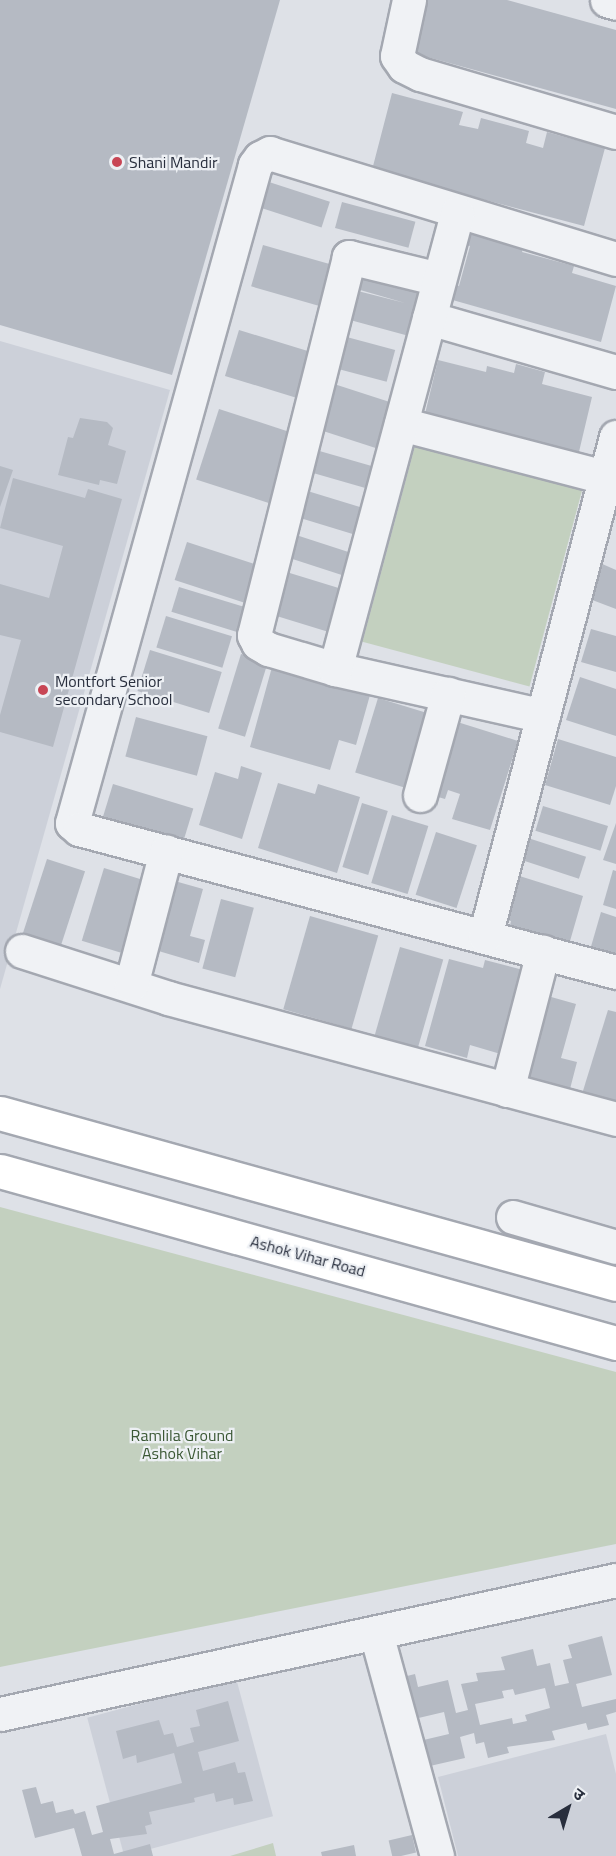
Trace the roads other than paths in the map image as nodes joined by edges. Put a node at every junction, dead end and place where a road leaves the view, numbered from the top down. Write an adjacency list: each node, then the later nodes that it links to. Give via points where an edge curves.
1 (409, 0): 4 (street, via 397,56 404,66)
2 (607, 0): 3 (street)
3 (616, 3)
4 (616, 132)
5 (457, 213): 6 (street); 7 (street); 17 (street, via 270,153 255,165 73,815 72,823 79,829)
6 (616, 259)
7 (439, 279): 8 (street); 13 (street, via 349,257 254,635 268,649)
8 (429, 318): 9 (street); 10 (street)
9 (616, 372)
10 (400, 424): 12 (street); 13 (street)
11 (616, 437): 12 (street)
12 (611, 479): 15 (street)
13 (335, 669): 14 (street)
14 (448, 694): 15 (street); 16 (street)
15 (543, 716): 18 (street)
16 (420, 795)
17 (166, 852): 18 (street); 22 (street)
18 (485, 936): 20 (street)
19 (22, 951): 22 (street)
20 (543, 952): 21 (street); 23 (street)
21 (616, 972)
22 (131, 985): 23 (street)
23 (507, 1090): 25 (street)
24 (0, 1113): 29 (main road)
25 (616, 1119)
26 (0, 1171): 30 (main road, Ashok Vihar Road)
27 (513, 1217): 28 (street)
28 (616, 1247)
29 (615, 1281)
30 (616, 1343)
31 (616, 1580): 32 (street)
32 (376, 1633): 33 (street); 34 (street)
33 (0, 1714)
34 (437, 1856)

